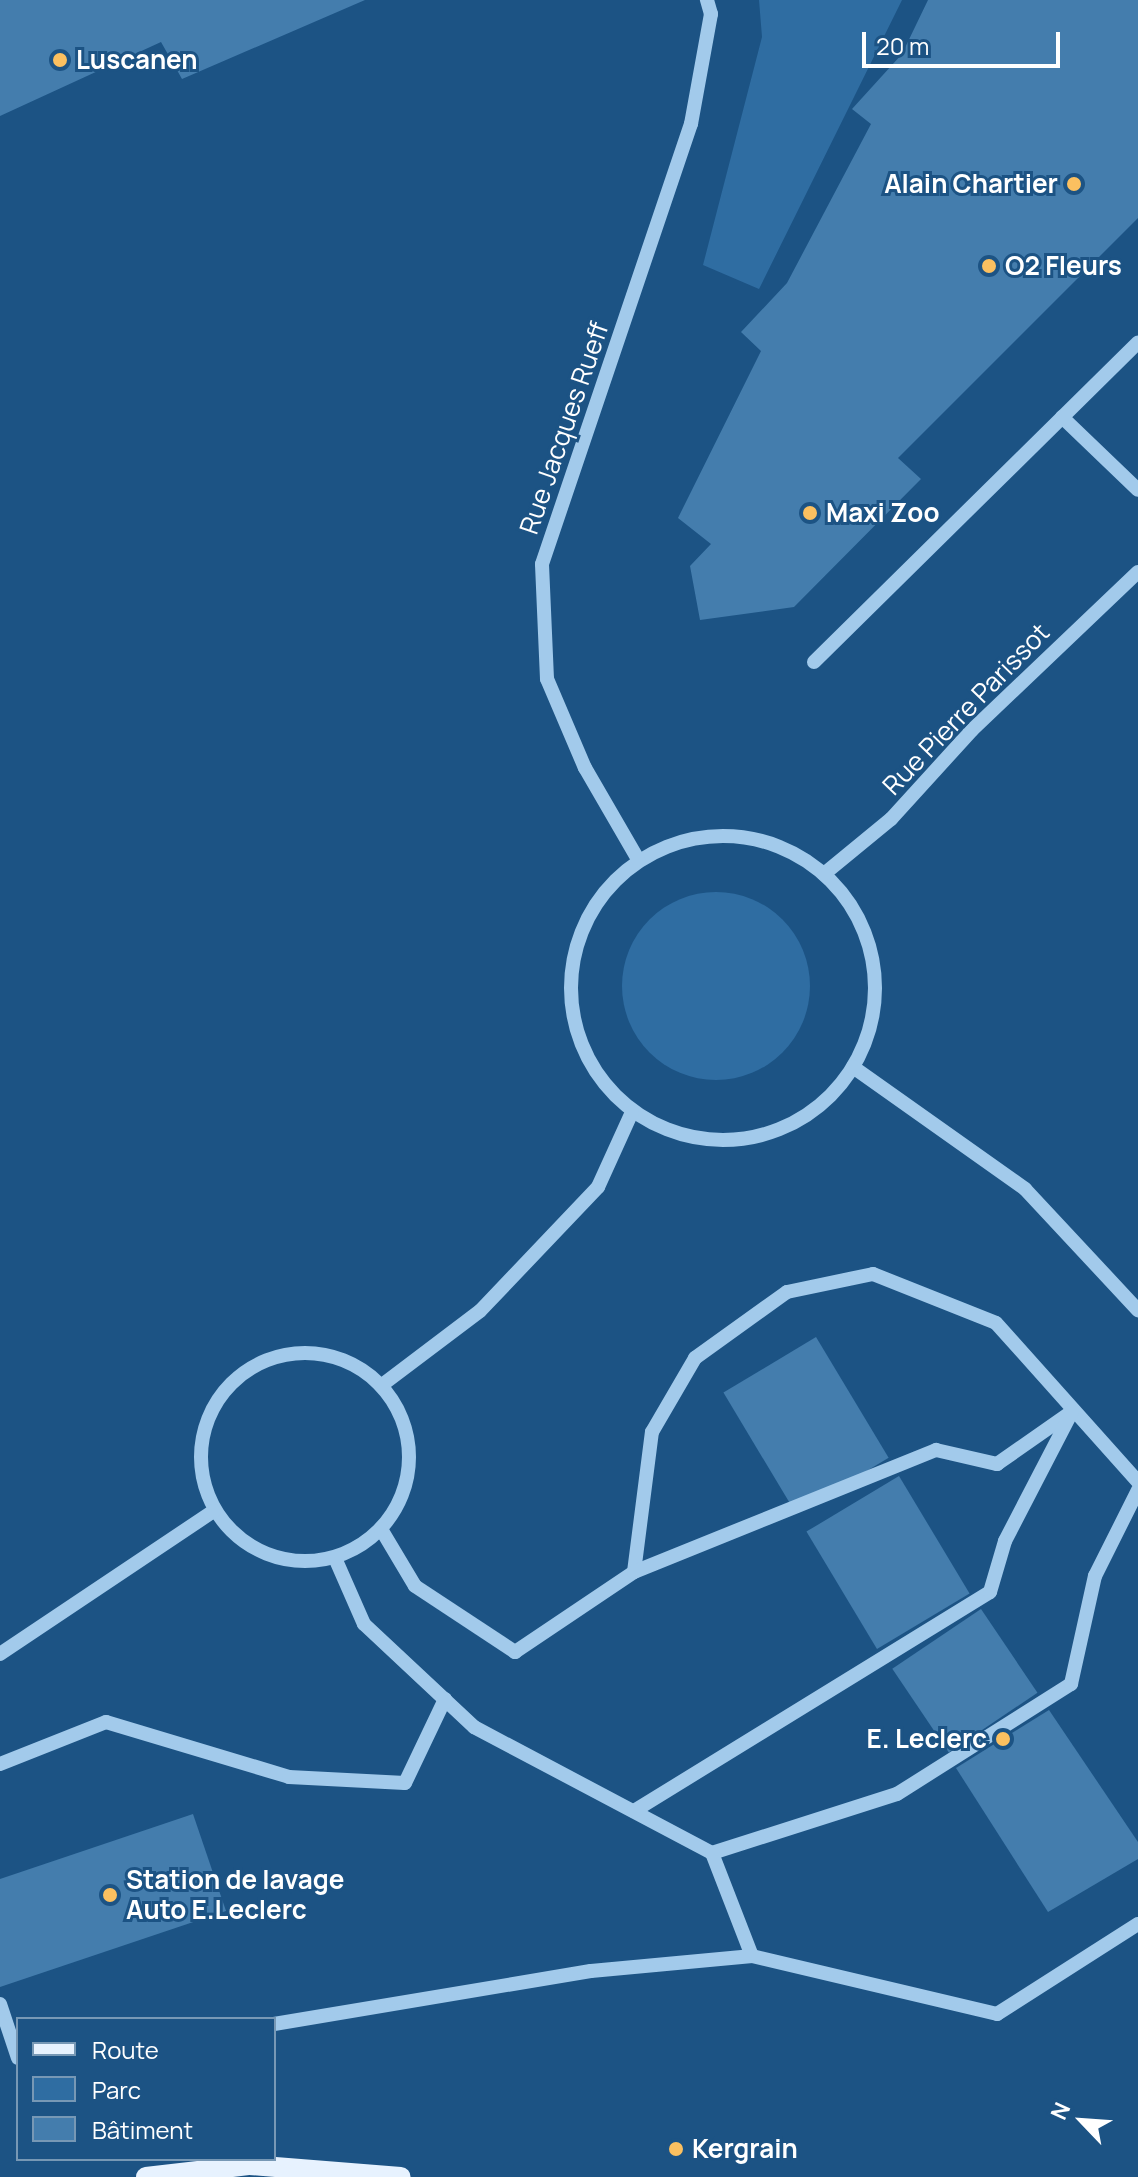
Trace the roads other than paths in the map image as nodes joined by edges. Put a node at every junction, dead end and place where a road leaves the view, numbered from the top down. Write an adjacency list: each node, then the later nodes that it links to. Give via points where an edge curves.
1 (707, 0): 7 (street, Rue Jacques Rueff, via 711,14 691,124 542,564 547,679 585,768)
2 (1138, 342): 3 (street)
3 (1062, 417): 4 (street); 6 (street)
4 (1138, 490)
5 (1138, 572): 8 (street, Rue Pierre Parissot, via 972,730 891,819)
6 (814, 662)
7 (639, 861): 8 (street, via 684,841 733,835 782,847); 10 (street, via 597,905 579,937 570,985 577,1033 598,1077)
8 (824, 874): 9 (street, via 858,915 874,965 873,1018)
9 (853, 1067): 10 (street, via 821,1106 777,1132 728,1142 678,1135); 11 (street, via 1025,1189)
10 (632, 1112): 12 (street, via 598,1187 480,1311)
11 (1138, 1310)
12 (382, 1385): 16 (street, via 359,1367 317,1354 273,1357 247,1369 223,1391 200,1450 203,1481); 17 (street, via 399,1411 408,1473 399,1504)
13 (1073, 1410): 14 (street); 19 (street, via 997,1464 936,1450); 19 (street, via 996,1323 873,1274 787,1292 695,1358 652,1432); 23 (street, via 1005,1541 990,1592)
14 (1138, 1482)
15 (1138, 1490): 24 (street, via 1095,1576 1071,1684 897,1794)
16 (214, 1511): 18 (street, via 237,1538 267,1555 300,1562); 20 (street)
17 (381, 1529): 18 (street); 19 (street, via 415,1586 515,1652)
18 (335, 1558): 21 (street, via 364,1624)
19 (634, 1572)
20 (0, 1654)
21 (445, 1699): 22 (street, via 405,1783 289,1777 106,1722); 23 (street, via 474,1727)
22 (0, 1764)
23 (634, 1811): 24 (street)
24 (712, 1853): 26 (street)
25 (1138, 1924): 26 (street, via 997,2014)
26 (752, 1956): 28 (street, via 591,1971)
27 (0, 2004): 29 (street)
28 (276, 2024)
29 (16, 2052)
30 (146, 2177): 31 (main road, via 250,2165)
31 (401, 2177)

